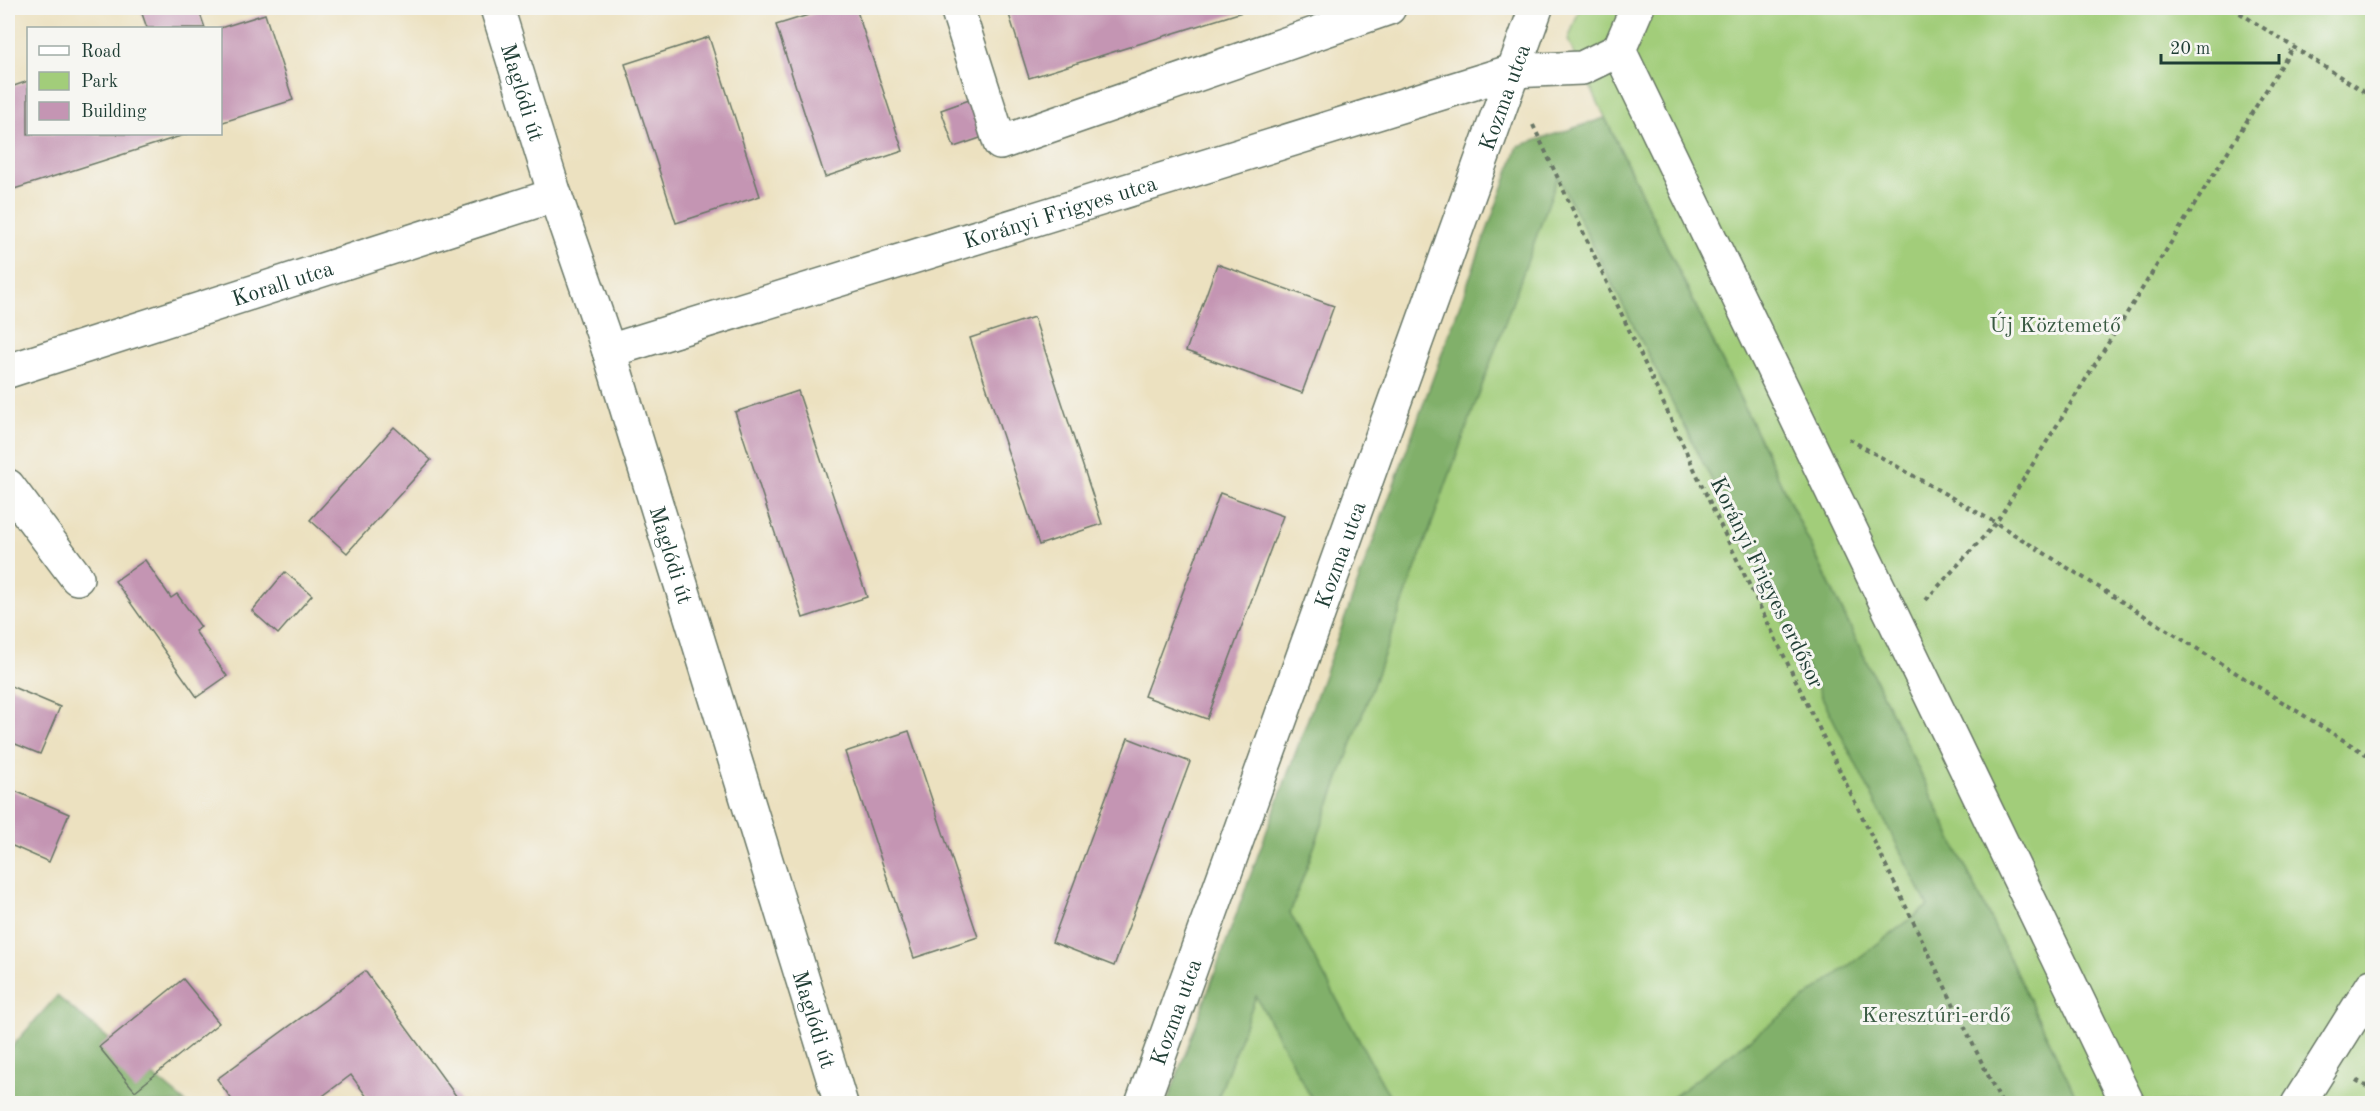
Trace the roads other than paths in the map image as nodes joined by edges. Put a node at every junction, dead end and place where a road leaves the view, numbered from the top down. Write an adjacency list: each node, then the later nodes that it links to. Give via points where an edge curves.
1 (497, 8): 8 (street, Maglódi út)
2 (957, 8): 3 (street, via 1000,143)
3 (1389, 8)
4 (1536, 8): 7 (street, Kozma utca)
5 (1637, 8): 6 (street)
6 (1619, 50): 7 (street, Korányi Frigyes utca, via 1582,68); 16 (street)
7 (1513, 71): 9 (street, Korányi Frigyes utca); 15 (street, Kozma utca)
8 (555, 195): 9 (street, Maglódi út); 10 (street, Korall utca)
9 (609, 351): 14 (street, Maglódi út)
10 (8, 371)
11 (8, 486): 12 (street)
12 (77, 578)
13 (2373, 987): 17 (street)
14 (841, 1104)
15 (1142, 1104)
16 (2128, 1104)
17 (2298, 1104)

